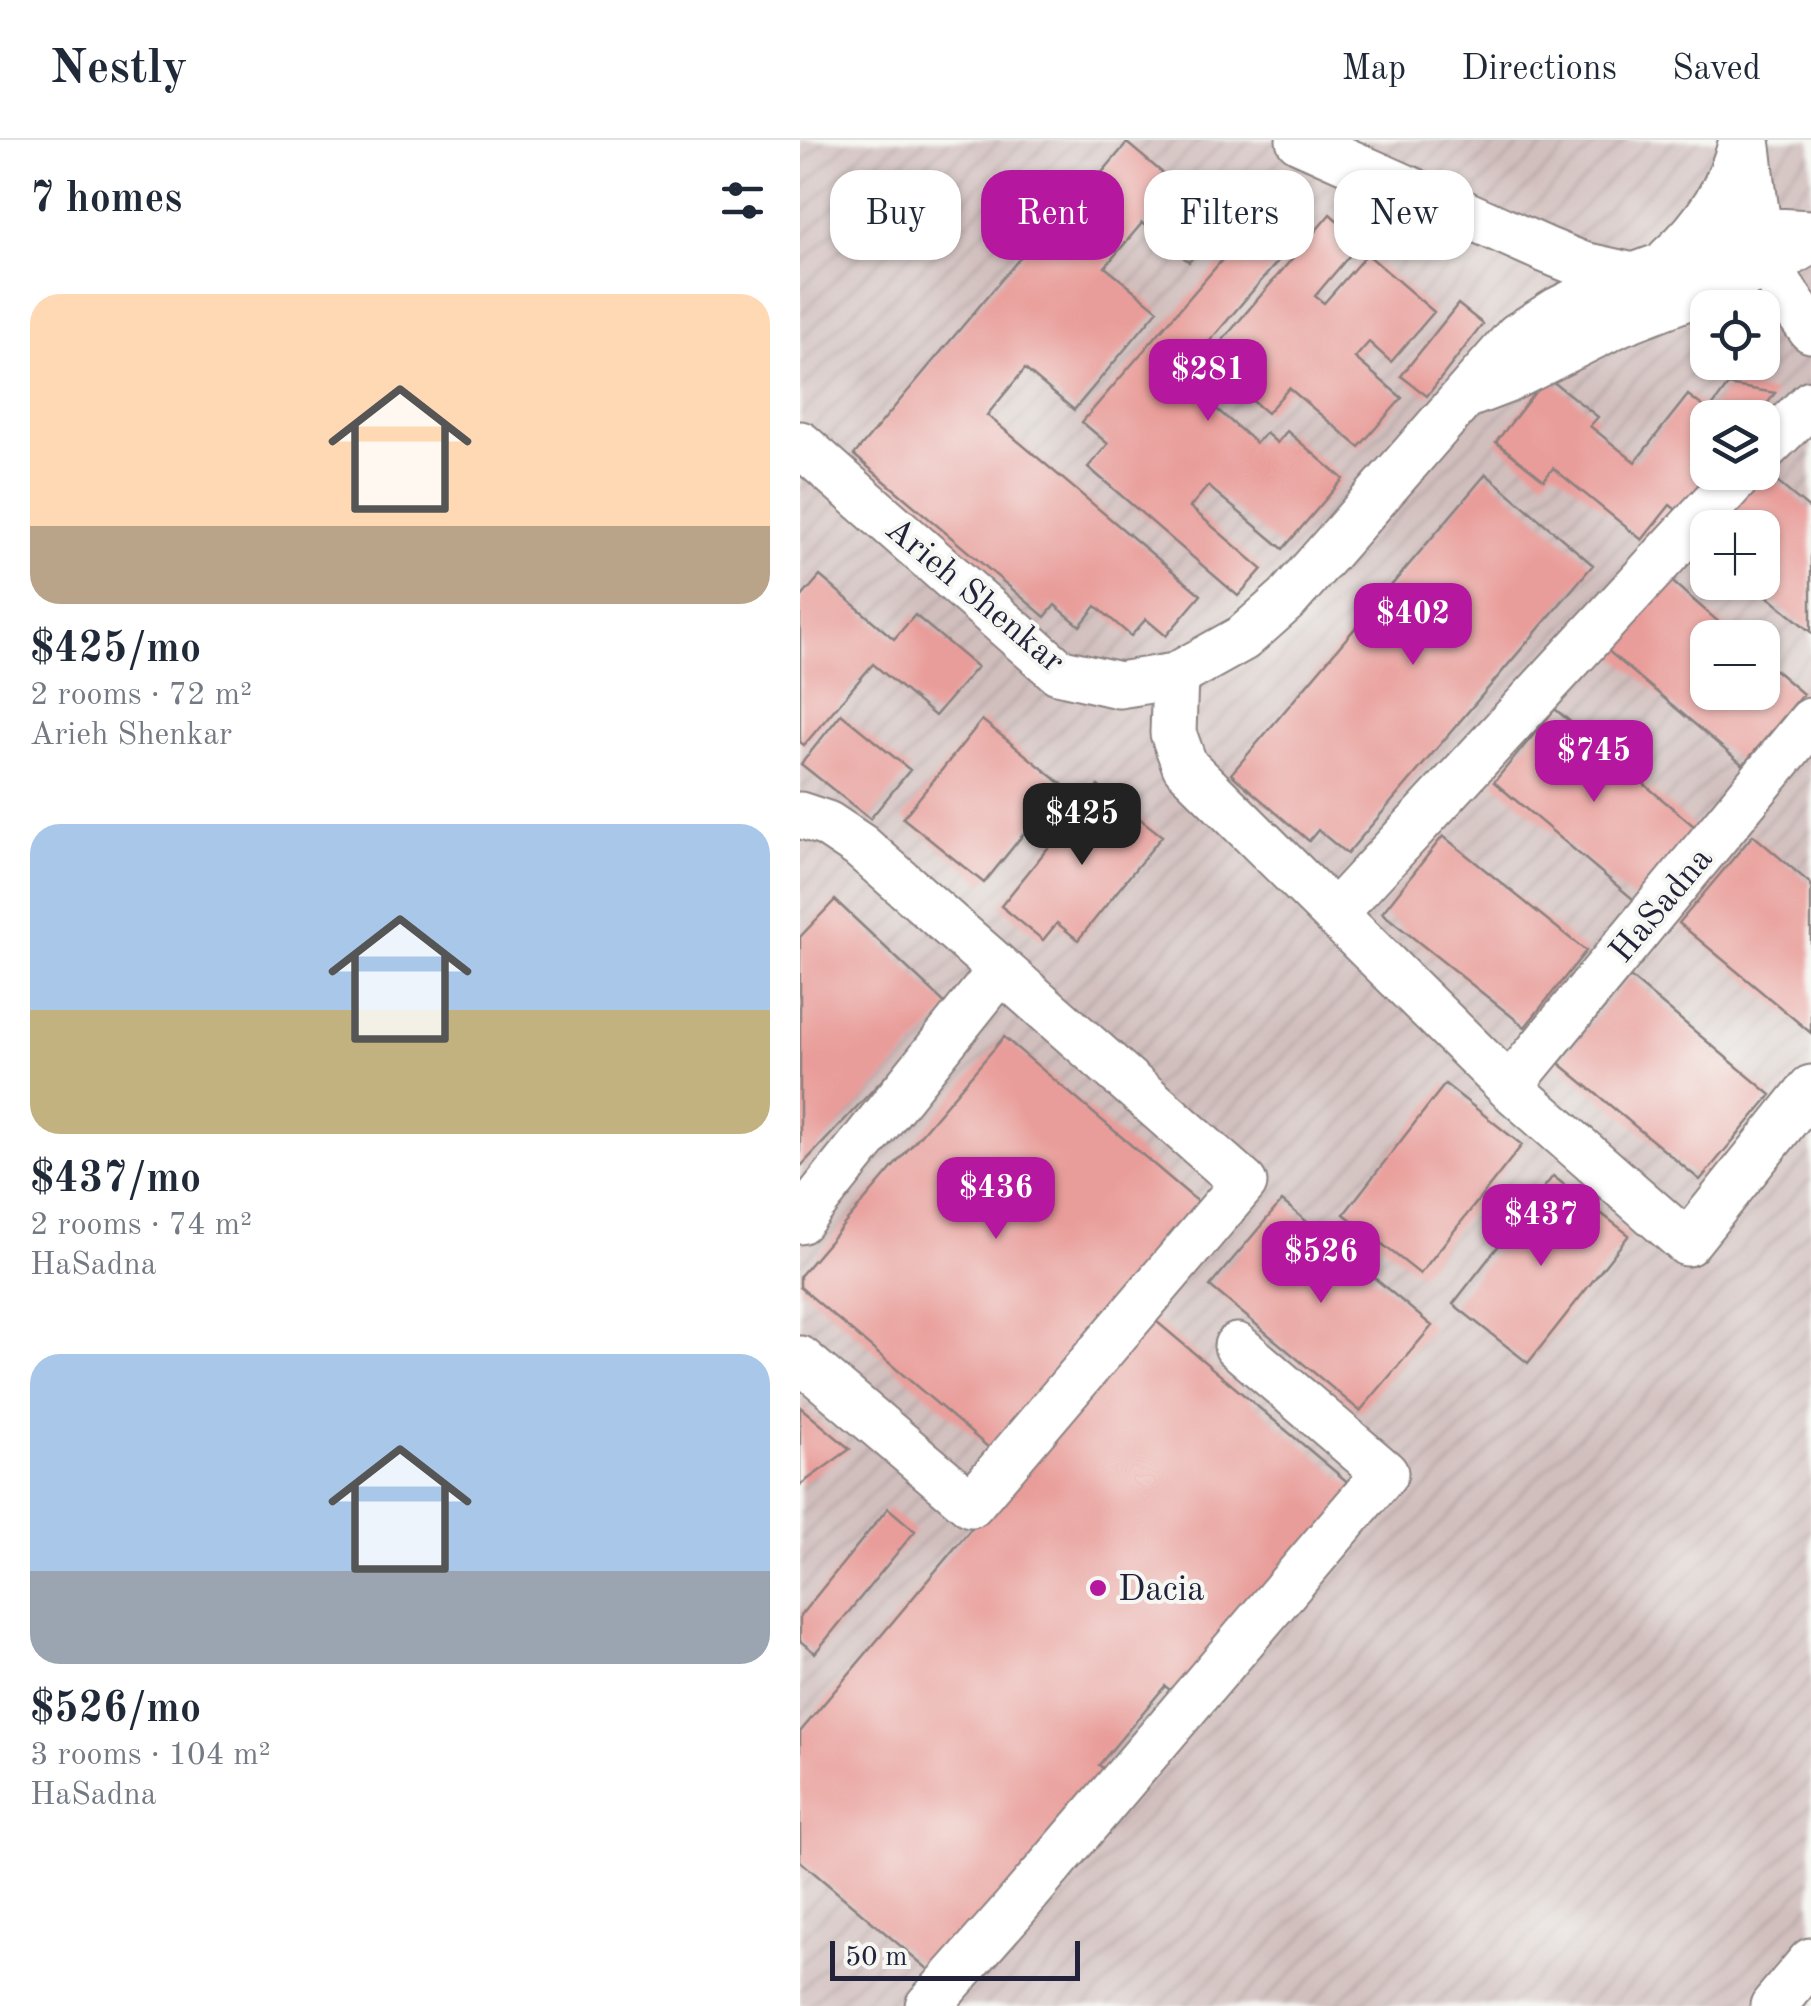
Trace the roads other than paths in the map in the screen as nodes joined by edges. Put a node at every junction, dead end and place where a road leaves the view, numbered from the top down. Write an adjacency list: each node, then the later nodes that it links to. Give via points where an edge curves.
1 (1299, 140): 6 (street)
2 (1745, 140): 5 (street); 7 (street, via 1710,215)
3 (1811, 232): 5 (street, Arieh Shenkar)
4 (1811, 241): 5 (street, Arieh Shenkar)
5 (1764, 248): 7 (street, Arieh Shenkar); 10 (street)
6 (1546, 250): 7 (street); 11 (street)
7 (1657, 281): 8 (street); 11 (street, Arieh Shenkar, via 1604,286); 12 (street, Arieh Shenkar, via 1620,323)
8 (1690, 290)
9 (1780, 317): 10 (street)
10 (1811, 330)
11 (1517, 336): 12 (street, Arieh Shenkar)
12 (1467, 396): 17 (street, Arieh Shenkar, via 1288,598 1243,638)
13 (1811, 403): 14 (street)
14 (1780, 433)
15 (800, 444): 17 (street, Arieh Shenkar, via 1058,671 1119,686)
16 (1725, 490): 20 (street)
17 (1175, 676): 20 (street, via 1172,733 1185,766)
18 (1811, 721): 22 (street, HaSadna)
19 (800, 815): 21 (street, via 860,846)
20 (1334, 914): 22 (street)
21 (1001, 970): 24 (street); 26 (street, via 1244,1183 971,1504)
22 (1508, 1087): 23 (street, via 1687,1243)
23 (1811, 1088)
24 (800, 1222)
25 (1237, 1346): 28 (street, via 1385,1472)
26 (800, 1360)
27 (1811, 1961): 29 (street)
28 (928, 2006)
29 (1773, 2006)

